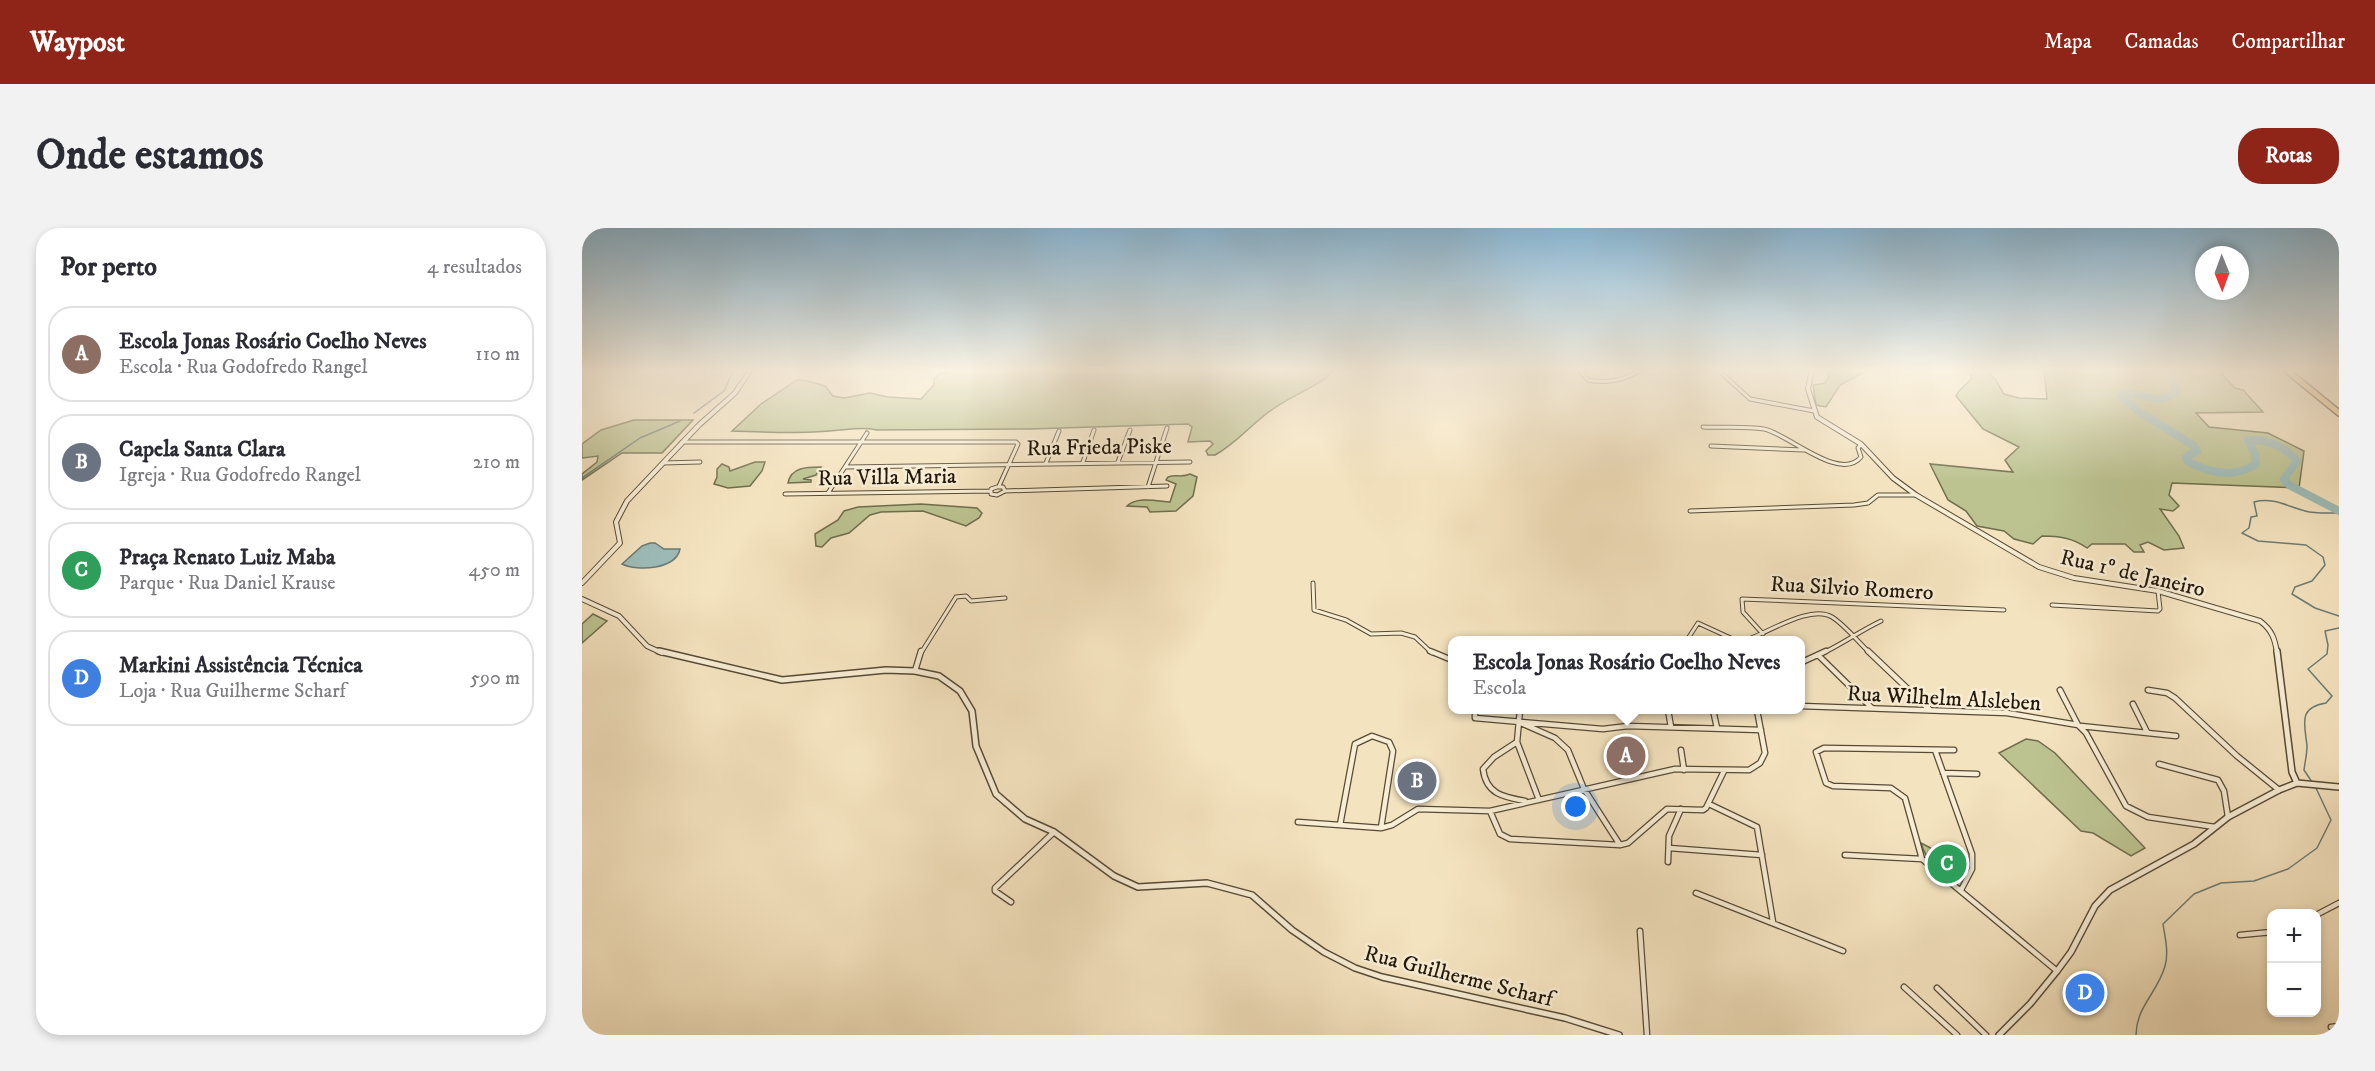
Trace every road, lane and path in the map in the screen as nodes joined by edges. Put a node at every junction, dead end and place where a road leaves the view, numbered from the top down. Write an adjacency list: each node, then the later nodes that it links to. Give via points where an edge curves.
1 (720, 407): 11 (street)
2 (1791, 407): 4 (street)
3 (1813, 407): 4 (street)
4 (1814, 411): 13 (street, Rua 1º de Janeiro, via 1822,421)
5 (1703, 427): 15 (street, via 1765,429)
6 (1167, 428): 16 (street)
7 (1094, 430): 18 (street)
8 (1130, 430): 19 (street)
9 (1059, 431): 22 (street)
10 (867, 433): 12 (street)
11 (682, 442): 12 (street); 21 (street)
12 (860, 443): 23 (street, via 1016,442); 24 (street)
13 (1861, 444): 15 (street, via 1860,460 1848,464 1823,460); 33 (street, Rua 1º de Janeiro, via 1893,478)
14 (1711, 446): 15 (street)
15 (1804, 450)
16 (1156, 461): 19 (street, Rua Frieda Piske); 20 (street, Rua Frieda Piske); 27 (street)
17 (700, 462): 21 (street)
18 (1083, 462): 19 (street, Rua Frieda Piske); 22 (street, Rua Frieda Piske)
19 (1118, 462)
20 (1190, 462)
21 (663, 463): 36 (street, via 621,511 616,522 620,541 617,547)
22 (1046, 463): 23 (street, Rua Frieda Piske)
23 (1009, 464): 24 (street, Rua Frieda Piske); 25 (street)
24 (845, 467): 31 (street)
25 (999, 486): 28 (street); 29 (street)
26 (1167, 486): 27 (street)
27 (1148, 487): 29 (street)
28 (990, 491): 31 (street, Rua Villa Maria); 32 (street)
29 (1005, 491): 32 (street)
30 (785, 494): 31 (street, Rua Villa Maria)
31 (827, 494)
32 (997, 495): 34 (street)
33 (1916, 495): 35 (street, via 1878,495 1854,505); 38 (street, Rua 1º de Janeiro, via 2049,571)
34 (996, 502)
35 (1690, 511)
36 (582, 582)
37 (1313, 583): 50 (street, via 1314,610 1318,613 1346,620 1371,634 1401,633 1414,637 1432,654)
38 (2158, 591): 41 (street, via 2158,611); 80 (street, Rua 1º de Janeiro, via 2260,621 2272,631 2292,772)
39 (1005, 598): 52 (street, via 971,601 966,596 956,597 922,649)
40 (582, 599): 52 (street, Rua Guilherme Scharf, via 619,616 647,646 662,653 757,676 782,680 858,671)
41 (2052, 605)
42 (2004, 610): 44 (street, Rua Silvio Romero, via 1742,599 1743,612)
43 (1881, 621): 48 (street)
44 (1763, 634): 47 (street); 48 (street, via 1806,615 1822,613 1831,616)
45 (1690, 636): 46 (street, via 1698,623)
46 (1726, 636)
47 (1759, 636)
48 (1853, 637): 49 (street); 58 (street)
49 (1818, 656): 51 (street); 57 (street)
50 (1448, 659)
51 (1805, 661)
52 (915, 671): 94 (street, Rua Guilherme Scharf, via 939,676 960,691 972,711 976,746 996,794 1024,819)
53 (2060, 690): 65 (street)
54 (2148, 690): 83 (street, via 2175,698)
55 (2133, 704): 69 (street)
56 (1805, 706): 57 (street, Rua Wilhelm Alsleben)
57 (1873, 709): 58 (street, Rua Wilhelm Alsleben)
58 (1930, 711): 65 (street, Rua Wilhelm Alsleben, via 2007,713)
59 (1475, 714): 64 (street, via 1475,718)
60 (1520, 714): 64 (street)
61 (1669, 714): 66 (street)
62 (1714, 714): 67 (street)
63 (1758, 714): 68 (street)
64 (1519, 721): 66 (street, via 1603,729); 71 (street); 82 (street, via 1555,738 1568,750)
65 (2079, 726): 69 (street, Rua Wilhelm Alsleben); 92 (street, via 2126,806 2148,817)
66 (1671, 727): 67 (street)
67 (1717, 728): 68 (street)
68 (1761, 730): 77 (street, via 1765,753 1760,763 1749,770)
69 (2148, 732): 70 (street, Rua Wilhelm Alsleben)
70 (2176, 736)
71 (1516, 742): 84 (street); 85 (street, via 1483,769 1483,780 1487,788 1500,796)
72 (1681, 750): 76 (street)
73 (1935, 750): 74 (street); 78 (street); 99 (street, via 1824,747 1816,752 1826,783 1891,788 1905,798)
74 (1954, 750)
75 (2159, 764): 89 (street, via 2218,780)
76 (1684, 770): 77 (street); 82 (street)
77 (1724, 771): 86 (street)
78 (1943, 773): 79 (street); 101 (street, via 1972,854 1972,869)
79 (1977, 774)
80 (2297, 783): 81 (street); 83 (street)
81 (2339, 787)
82 (1584, 789): 84 (street); 95 (street)
83 (2279, 790): 89 (street)
84 (1539, 800): 85 (street)
85 (1529, 802): 88 (street)
86 (1709, 804): 87 (street, via 1703,810); 97 (street, via 1757,828)
87 (1681, 809): 95 (street, via 1667,809 1628,843); 96 (street, via 1669,836)
88 (1490, 811): 93 (street, via 1418,809); 95 (street, via 1500,834 1510,839)
89 (2228, 817): 92 (street)
90 (1298, 822): 91 (street)
91 (1340, 825): 93 (street); 93 (street, via 1355,744 1372,736 1389,742 1393,751)
92 (2215, 827): 111 (street, via 2110,890 2095,906)
93 (1382, 828)
94 (1054, 832): 103 (street, via 995,888); 116 (street, Rua Guilherme Scharf, via 1114,876 1138,887 1207,883 1252,895 1292,930 1355,968 1565,1018)
95 (1620, 845)
96 (1669, 848): 97 (street); 100 (street)
97 (1762, 855): 106 (street)
98 (1845, 855): 99 (street)
99 (1922, 859): 101 (street)
100 (1668, 862)
101 (1961, 890): 111 (street)
102 (1696, 893): 106 (street)
103 (1011, 902)
104 (2339, 903): 105 (street)
105 (2321, 912)
106 (1773, 923): 110 (street)
107 (1640, 931): 117 (street)
108 (2267, 932): 109 (street)
109 (2240, 935)
110 (1843, 951)
111 (2057, 971): 120 (street)
112 (1904, 987): 118 (street)
113 (1937, 988): 119 (street)
114 (2331, 1026): 115 (street)
115 (2339, 1026)
116 (1619, 1035)
117 (1647, 1035)
118 (1957, 1035)
119 (1986, 1035)
120 (1999, 1035)

